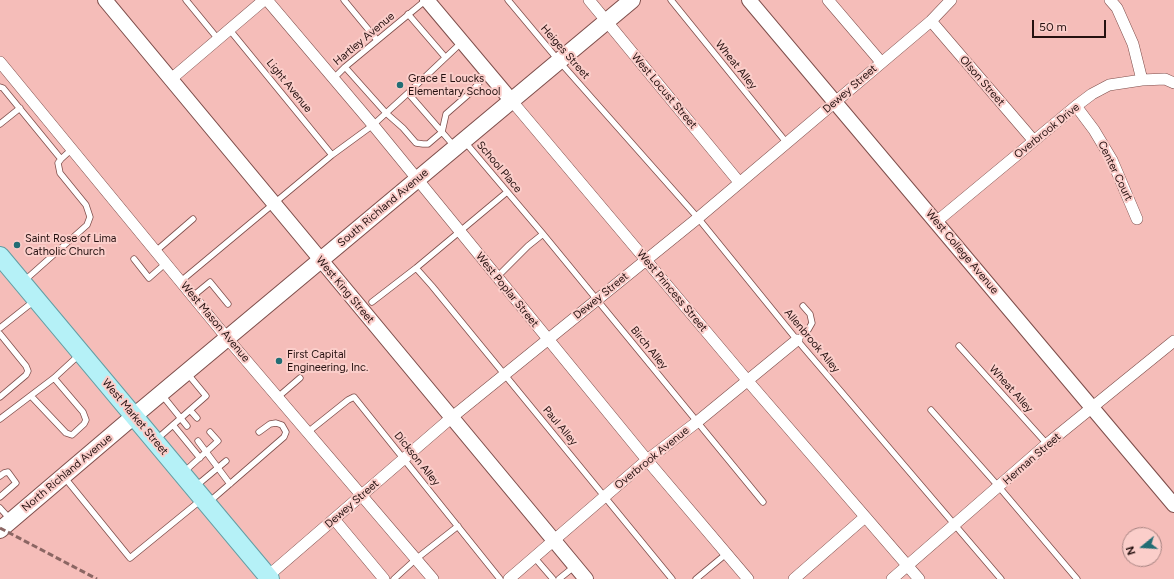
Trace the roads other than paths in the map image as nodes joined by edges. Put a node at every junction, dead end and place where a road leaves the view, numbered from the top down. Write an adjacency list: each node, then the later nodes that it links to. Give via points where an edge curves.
1 (105, 0): 28 (street, West King Street)
2 (186, 0): 18 (lane)
3 (266, 0): 17 (street); 27 (street, West Poplar Street)
4 (344, 0): 19 (lane)
5 (427, 0): 14 (lane, Hartley Avenue); 20 (street, West Princess Street)
6 (508, 0): 22 (lane, Heiges Street)
7 (589, 0): 15 (street, West Locust Street)
8 (632, 0): 15 (main road, South Richland Avenue)
9 (671, 0): 43 (lane, Wheat Alley)
10 (749, 0): 34 (street, West College Avenue)
11 (828, 0): 24 (street)
12 (951, 0): 16 (street, Dewey Street)
13 (1110, 0): 29 (street, via 1117,8 1132,44)
14 (408, 14): 19 (lane, Hartley Avenue); 21 (lane)
15 (607, 21): 22 (main road, South Richland Avenue); 49 (street, West Locust Street)
16 (931, 21): 24 (street, Dewey Street); 42 (street, Olson Street)
17 (229, 29): 18 (street); 46 (lane, Light Avenue)
18 (218, 39): 28 (street)
19 (377, 40): 25 (lane, Hartley Avenue)
20 (462, 42): 21 (lane); 26 (street, West Princess Street)
21 (445, 58): 32 (lane)
22 (559, 61): 33 (main road, South Richland Avenue); 38 (lane, Heiges Street)
23 (0, 62): 45 (street, West Mason Avenue)
24 (881, 62): 34 (street, Dewey Street)
25 (345, 67): 27 (lane, Hartley Avenue); 37 (lane)
26 (488, 73): 33 (street, West Princess Street); 41 (lane, via 446,114)
27 (334, 78): 40 (street, West Poplar Street)
28 (170, 80): 51 (street, West King Street)
29 (1142, 80): 30 (street, Overbrook Drive, via 1165,79); 35 (street, Overbrook Drive, via 1109,85)
30 (1174, 83)
31 (0, 87): 36 (lane)
32 (408, 94): 37 (lane); 41 (lane, School Place)
33 (511, 100): 44 (main road, South Richland Avenue); 62 (street, West Princess Street)
34 (835, 103): 43 (street, Dewey Street); 56 (street, West College Avenue)
35 (1076, 106): 42 (street, Overbrook Drive); 55 (street, Center Court, via 1112,160)
36 (20, 108): 39 (lane); 47 (lane)
37 (386, 113): 40 (lane); 41 (lane, via 416,143 428,144)
38 (608, 116): 53 (lane, Allenbrook Alley)
39 (0, 124)
40 (373, 125): 46 (lane); 48 (street, West Poplar Street)
41 (442, 132): 44 (lane, School Place)
42 (1034, 141): 56 (street, Overbrook Drive)
43 (786, 142): 49 (street, Dewey Street)
44 (459, 144): 48 (main road, South Richland Avenue); 50 (lane, School Place)
45 (72, 150): 47 (lane); 59 (street, West Mason Avenue)
46 (332, 155): 51 (lane)
47 (61, 159): 68 (lane, via 58,163 60,173 86,205 90,217 87,225)
48 (417, 179): 57 (street, West Poplar Street); 63 (main road, South Richland Avenue)
49 (740, 182): 53 (street, Dewey Street)
50 (507, 192): 52 (lane, School Place); 57 (lane)
51 (274, 203): 63 (street, West King Street); 67 (lane)
52 (519, 207): 58 (lane, Birch Alley)
53 (698, 218): 62 (street, Dewey Street); 79 (lane, Allenbrook Alley)
54 (193, 219): 59 (lane)
55 (1137, 219)
56 (936, 222): 92 (street, West College Avenue)
57 (460, 231): 65 (lane); 66 (street, West Poplar Street)
58 (542, 234): 66 (lane); 71 (lane, Birch Alley)
59 (156, 251): 64 (street, West Mason Avenue)
60 (0, 256): 68 (main road, West Market Street)
61 (134, 259): 64 (lane, via 149,278)
62 (646, 260): 71 (street, Dewey Street); 87 (street, West Princess Street)
63 (321, 261): 77 (main road, South Richland Avenue); 98 (street, West King Street)
64 (166, 263): 67 (street, West Mason Avenue)
65 (416, 268): 72 (lane); 84 (lane, Paul Alley)
66 (497, 277): 78 (street, West Poplar Street)
67 (181, 281): 69 (street, West Mason Avenue)
68 (22, 282): 70 (main road, West Market Street)
69 (193, 296): 73 (lane, via 210,282); 77 (street, West Mason Avenue)
70 (37, 299): 75 (lane); 82 (main road, West Market Street)
71 (596, 300): 78 (street, Dewey Street); 100 (lane, Birch Alley)
72 (372, 302)
73 (228, 304)
74 (803, 306): 79 (lane, via 810,314 812,323)
75 (0, 328)
76 (0, 334): 90 (lane, via 28,371)
77 (228, 338): 83 (main road, South Richland Avenue); 91 (street, West Mason Avenue)
78 (547, 339): 84 (street, Dewey Street); 112 (street, West Poplar Street)
79 (797, 340): 87 (street, Overbrook Avenue); 130 (lane, Allenbrook Alley)
80 (1174, 341): 92 (street, Herman Street)
81 (959, 346): 108 (lane, Wheat Alley)
82 (82, 353): 85 (lane); 95 (main road, West Market Street)
83 (186, 373): 88 (main road, South Richland Avenue); 93 (lane, via 206,396)
84 (504, 374): 98 (street, Dewey Street); 122 (lane, Paul Alley)
85 (54, 378): 89 (lane); 89 (lane, via 83,412 86,420 72,435 66,433)
86 (300, 378): 91 (lane)
87 (747, 380): 100 (street, Overbrook Avenue); 127 (street, West Princess Street)
88 (160, 394): 95 (main road, South Richland Avenue); 96 (lane)
89 (31, 396): 99 (lane)
90 (0, 397)
91 (278, 397): 105 (street, West Mason Avenue)
92 (1093, 408): 108 (street, Herman Street); 125 (street, West College Avenue)
93 (190, 410): 96 (lane); 97 (lane)
94 (932, 410): 119 (lane)
95 (134, 416): 106 (main road, West Market Street); 117 (main road, North Richland Avenue)
96 (180, 418): 101 (lane); 102 (lane)
97 (197, 418)
98 (451, 418): 111 (street, Dewey Street); 132 (street, West King Street)
99 (0, 419)
100 (696, 422): 112 (street, Overbrook Avenue); 124 (lane, Birch Alley)
101 (173, 425): 106 (lane); 110 (lane)
102 (187, 426)
103 (210, 432): 109 (lane, via 218,441)
104 (259, 432): 118 (lane, via 276,423 282,425 286,432 284,437)
105 (308, 432): 111 (lane, Dickson Alley, via 354,397); 120 (street, West Mason Avenue)
106 (155, 441): 115 (main road, West Market Street)
107 (198, 441): 109 (lane)
108 (1047, 444): 119 (street, Herman Street)
109 (207, 451): 110 (lane); 114 (lane)
110 (200, 458): 115 (lane)
111 (404, 458): 120 (street, Dewey Street); 131 (lane, Dickson Alley)
112 (647, 460): 122 (street, Overbrook Avenue); 133 (street, West Poplar Street)
113 (226, 461): 114 (lane)
114 (218, 468): 118 (lane); 121 (lane)
115 (182, 473): 121 (main road, West Market Street)
116 (0, 476): 123 (lane, via 8,472 16,483)
117 (64, 476): 121 (lane, via 130,558); 129 (main road, North Richland Avenue)
118 (230, 484): 121 (lane)
119 (999, 487): 130 (street, Herman Street); 154 (lane)
120 (362, 495): 128 (street, Dewey Street); 135 (street, West Mason Avenue)
121 (201, 496): 138 (main road, West Market Street)
122 (605, 496): 132 (street, Overbrook Avenue); 147 (lane, Paul Alley)
123 (0, 497)
124 (763, 502)
125 (1174, 505)
126 (0, 508): 129 (lane)
127 (865, 517): 137 (street, West Princess Street); 150 (street)
128 (334, 519): 138 (street, Dewey Street); 139 (street)
129 (6, 525)
130 (956, 525): 137 (street, Herman Street); 153 (lane, Allenbrook Alley)
131 (458, 526): 135 (lane); 142 (lane, Dickson Alley)
132 (554, 540): 134 (street, Overbrook Avenue); 136 (street, West King Street)
133 (726, 554): 148 (lane); 149 (street, West Poplar Street)
134 (534, 557): 143 (street, Overbrook Avenue); 144 (lane)
135 (416, 559): 140 (lane); 141 (street, West Mason Avenue)
136 (575, 566): 145 (lane); 146 (street, West King Street)
137 (908, 566): 151 (street, Herman Street); 152 (street, West Princess Street)
138 (269, 578)
139 (384, 579)
140 (394, 579)
141 (433, 579)
142 (500, 579)
143 (509, 579)
144 (553, 579)
145 (559, 579)
146 (586, 579)
147 (672, 579)
148 (696, 579)
149 (748, 579)
150 (794, 579)
151 (892, 579)
152 (919, 579)
153 (1000, 579)
154 (1077, 579)

